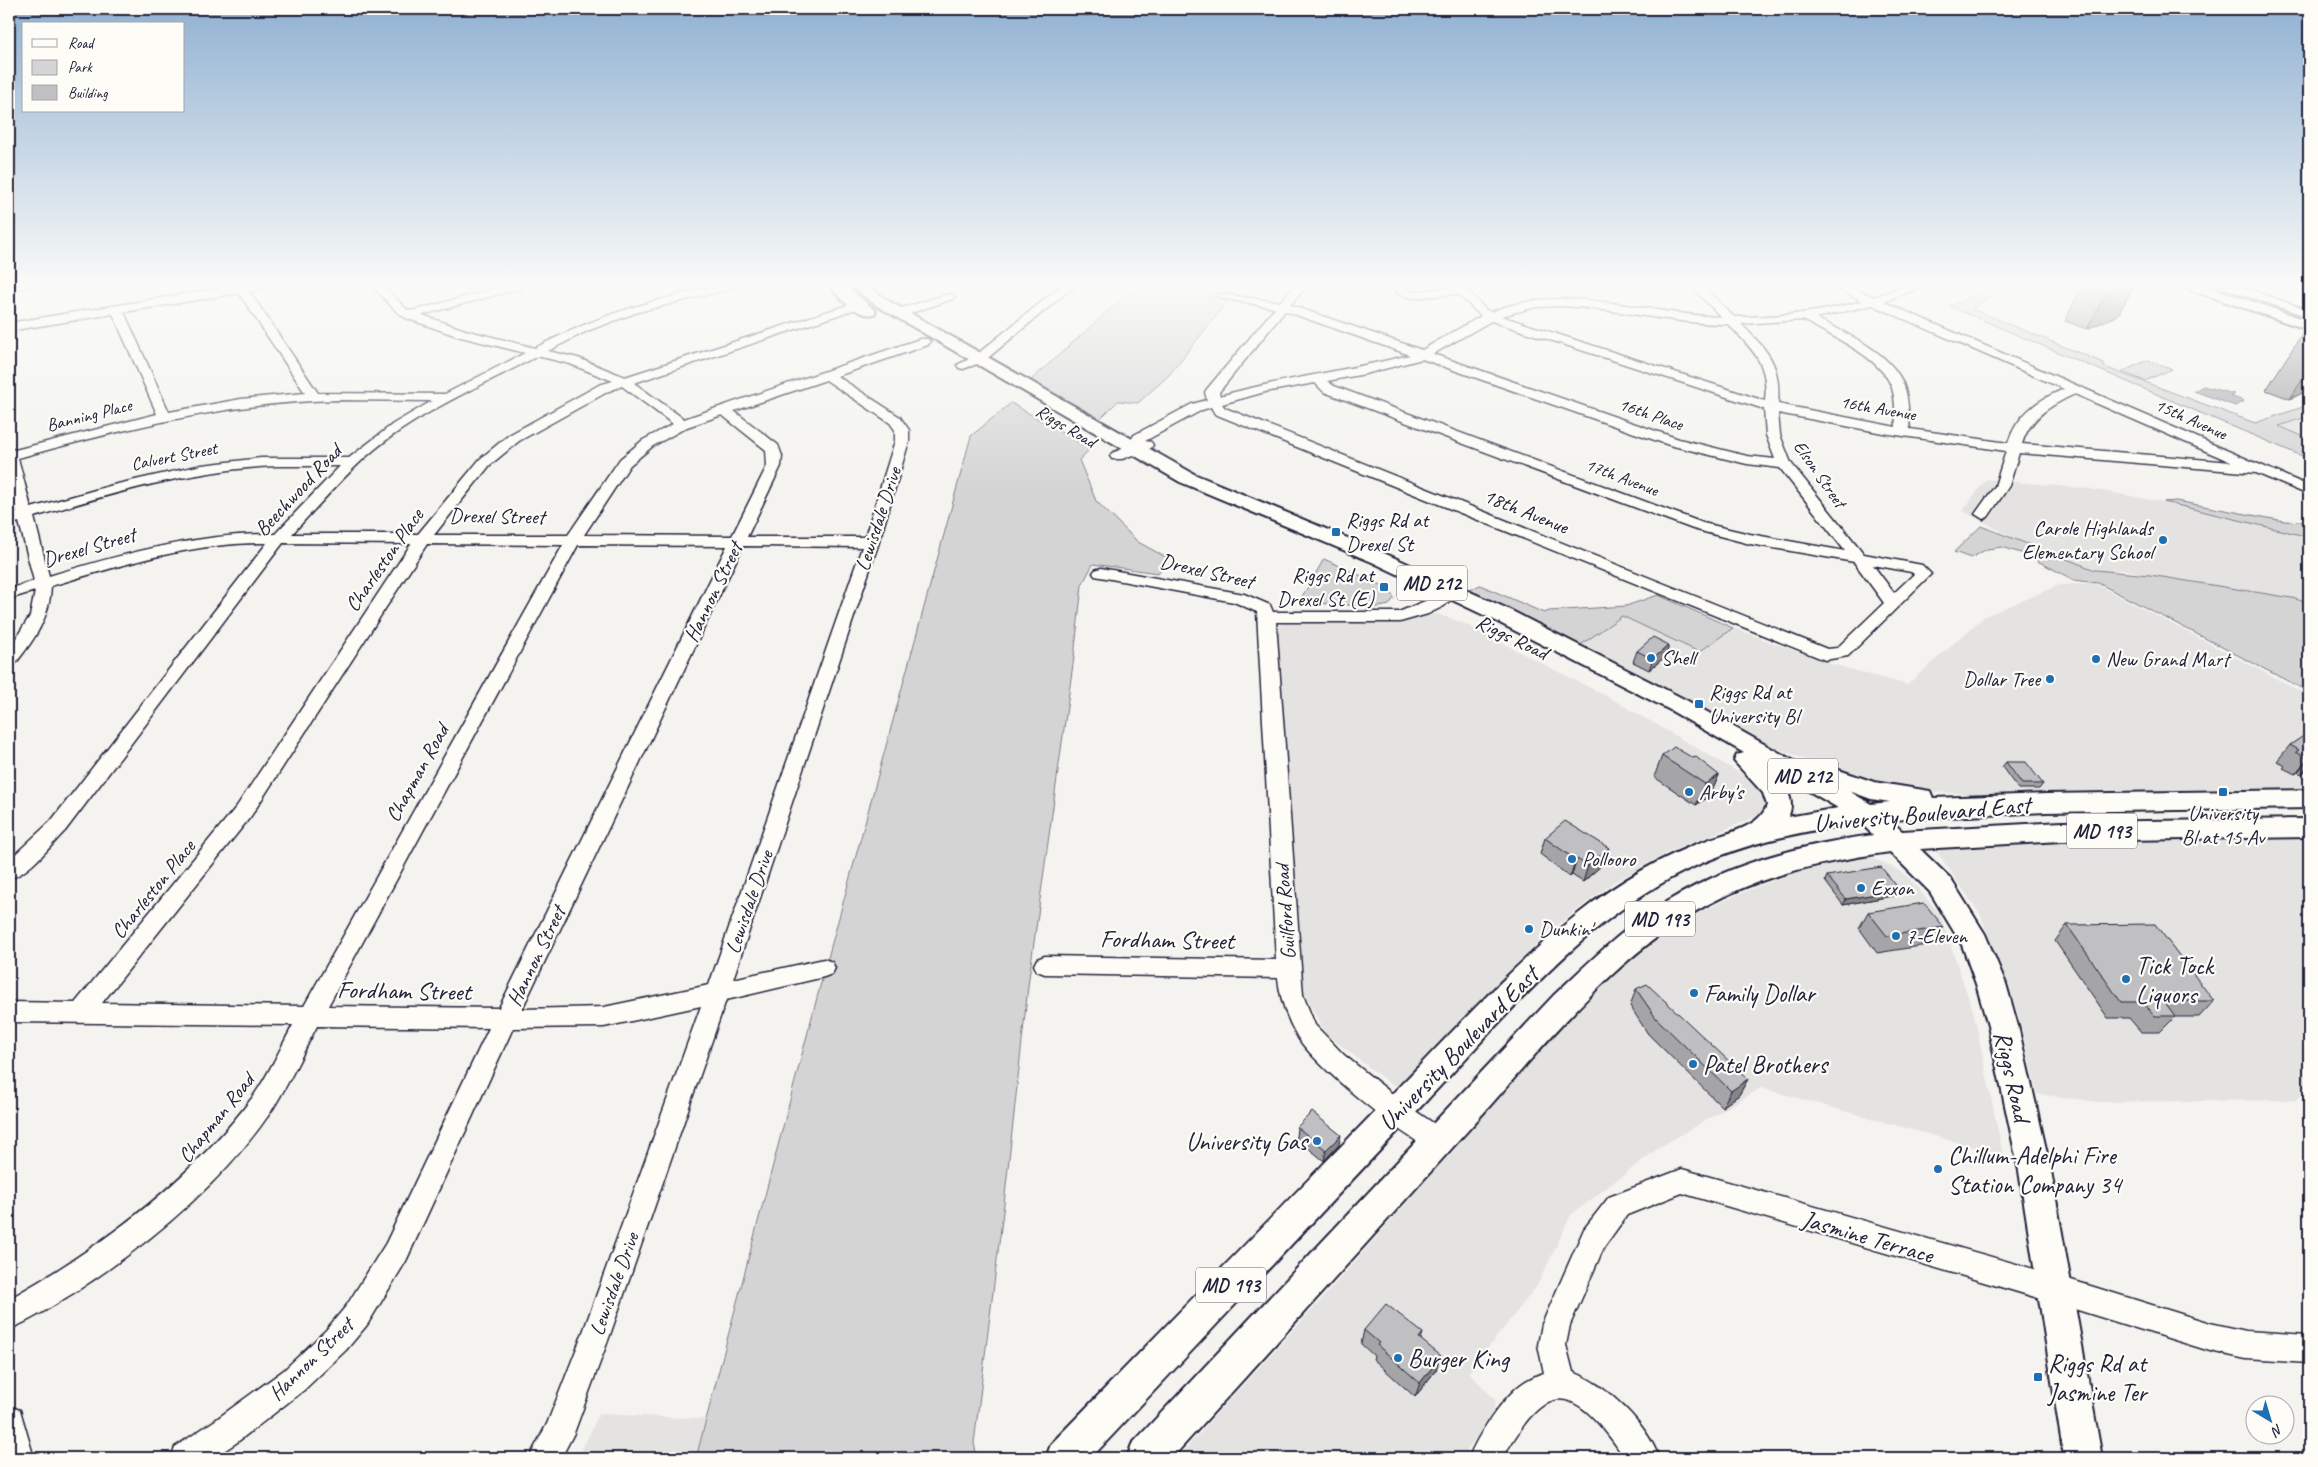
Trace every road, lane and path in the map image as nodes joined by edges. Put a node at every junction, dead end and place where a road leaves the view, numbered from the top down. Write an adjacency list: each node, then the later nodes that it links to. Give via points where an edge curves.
1 (137, 354): 26 (street)
2 (286, 354): 21 (street)
3 (533, 354): 22 (street, Beechwood Road)
4 (547, 354): 19 (street)
5 (702, 354): 19 (street, Charleston Place)
6 (886, 354): 17 (street, Chapman Road)
7 (953, 354): 16 (main road, Riggs Road / MD 212)
8 (960, 354): 16 (main road, Riggs Road / MD 212)
9 (981, 354): 16 (street)
10 (1243, 354): 23 (street, via 1212,392)
11 (1609, 354): 24 (street, 16th Avenue)
12 (1761, 354): 24 (street, Elson Street, via 1767,361 1773,384)
13 (1870, 354): 28 (street, via 1886,369 1899,390)
14 (1996, 354): 20 (street, 15th Avenue)
15 (1423, 355): 18 (street); 33 (street, 16th Place, via 1674,442 1747,460)
16 (971, 362): 30 (main road, Riggs Road / MD 212)
17 (826, 374): 25 (street, Chapman Road); 43 (street, Lewisdale Drive, via 894,420 902,430 902,441)
18 (1318, 379): 23 (street, via 1263,388); 44 (street, 17th Avenue, via 1329,389 1685,522 1750,540)
19 (622, 380): 27 (street); 40 (street, Charleston Place, via 573,404 506,444 475,473)
20 (2076, 389): 29 (street, via 2046,402 2030,415 2018,433); 34 (street, 15th Avenue)
21 (314, 396): 22 (street, Banning Place); 26 (street, Banning Place, via 255,401)
22 (447, 398): 32 (street, Beechwood Road, via 384,436)
23 (1215, 404): 30 (street, via 1208,412 1150,444); 49 (street, 18th Avenue, via 1220,411 1825,655 1842,652)
24 (1771, 407): 28 (street, 16th Avenue); 33 (street, Elson Street, via 1773,435)
25 (723, 409): 27 (street, Chapman Road); 42 (street, Hannon Street, via 768,444 775,456 774,466)
26 (164, 416): 31 (street, Banning Place)
27 (682, 424): 41 (street, Chapman Road, via 648,443 625,462)
28 (1903, 432): 29 (street, 16th Avenue)
29 (2014, 448): 34 (street, 16th Avenue); 36 (street, via 2002,486)
30 (1125, 452): 48 (main road, Riggs Road / MD 212, via 1379,558)
31 (9, 455): 37 (street)
32 (352, 462): 37 (street, Calvert Street, via 261,462 206,468 136,482); 39 (street, Beechwood Road)
33 (1784, 464): 44 (street, Elson Street)
34 (2259, 470): 35 (street, 15th Avenue)
35 (2309, 490)
36 (1982, 514)
37 (25, 515): 38 (street, Calvert Street); 46 (street)
38 (9, 520)
39 (280, 537): 40 (street, Drexel Street); 46 (street, Drexel Street, via 229,539 159,550); 59 (street, Beechwood Road, via 58,826)
40 (423, 538): 41 (street, Drexel Street); 65 (street, Charleston Place, via 244,811)
41 (573, 540): 42 (street, Drexel Street); 66 (street, Chapman Road)
42 (738, 540): 43 (street, Drexel Street); 67 (street, Hannon Street)
43 (871, 542): 63 (street, Lewisdale Drive)
44 (1857, 558): 49 (street, Elson Street); 49 (street, 17th Avenue, via 1916,568 1923,574)
45 (1101, 573): 50 (street, Drexel Street, via 1238,598 1264,609)
46 (42, 583): 47 (street, Drexel Street); 51 (street, via 43,601 36,622)
47 (9, 594)
48 (1440, 594): 50 (street, Drexel Street, via 1412,614 1400,617); 52 (main road, Riggs Road / MD 212, via 1691,729)
49 (1892, 603)
50 (1267, 617): 62 (street, Guilford Road)
51 (9, 660)
52 (1742, 750): 54 (main road, via 1871,790); 55 (main road, Riggs Road / MD 212); 57 (main road, via 1773,786 1780,804 1773,820)
53 (2309, 799): 54 (main road, University Boulevard East / MD 193)
54 (1998, 804): 55 (main road, University Boulevard East / MD 193)
55 (1856, 814): 57 (main road, University Boulevard East / MD 193, via 1801,823); 58 (main road, Riggs Road / MD 212)
56 (2309, 828): 58 (main road, University Boulevard East / MD 193, via 2073,831)
57 (1741, 839): 68 (main road, University Boulevard East / MD 193, via 1665,868 1606,905 1556,947)
58 (1896, 841): 69 (main road, University Boulevard East / MD 193, via 1827,852 1779,864 1744,876 1666,914 1636,936 1564,1004); 70 (main road, Riggs Road / MD 212, via 1940,885 1952,902 1975,942 1991,984 2034,1171)
59 (9, 871)
60 (1045, 964): 62 (street, Fordham Street)
61 (824, 968): 63 (street, Fordham Street)
62 (1288, 969): 68 (street, Guilford Road, via 1292,995 1306,1032 1342,1068)
63 (718, 991): 67 (street, Fordham Street, via 604,1017); 77 (street, Lewisdale Drive, via 596,1335 559,1433)
64 (9, 1012): 65 (street, Fordham Street)
65 (81, 1013): 66 (street, Fordham Street)
66 (310, 1016): 67 (street, Fordham Street); 71 (street, Chapman Road, via 262,1104 203,1172 117,1248 85,1271)
67 (505, 1019): 76 (street, Hannon Street, via 396,1252 357,1315 294,1380)
68 (1396, 1112): 69 (street, Guilford Road); 78 (main road, University Boulevard East / MD 193)
69 (1439, 1141): 79 (main road, University Boulevard East / MD 193)
70 (2055, 1289): 72 (street, Jasmine Terrace, via 2210,1337 2246,1345); 73 (street, Jasmine Terrace, via 1682,1181 1618,1206 1594,1238 1556,1324 1552,1345); 82 (main road, Riggs Road / MD 212)
71 (9, 1315)
72 (2309, 1348)
73 (1561, 1383): 80 (street, via 1546,1385 1532,1394); 81 (street, via 1586,1392 1598,1402)
74 (9, 1421): 75 (street)
75 (19, 1458)
76 (186, 1458)
77 (544, 1458)
78 (1065, 1458)
79 (1146, 1458)
80 (1484, 1458)
81 (1644, 1458)
82 (2083, 1458)

